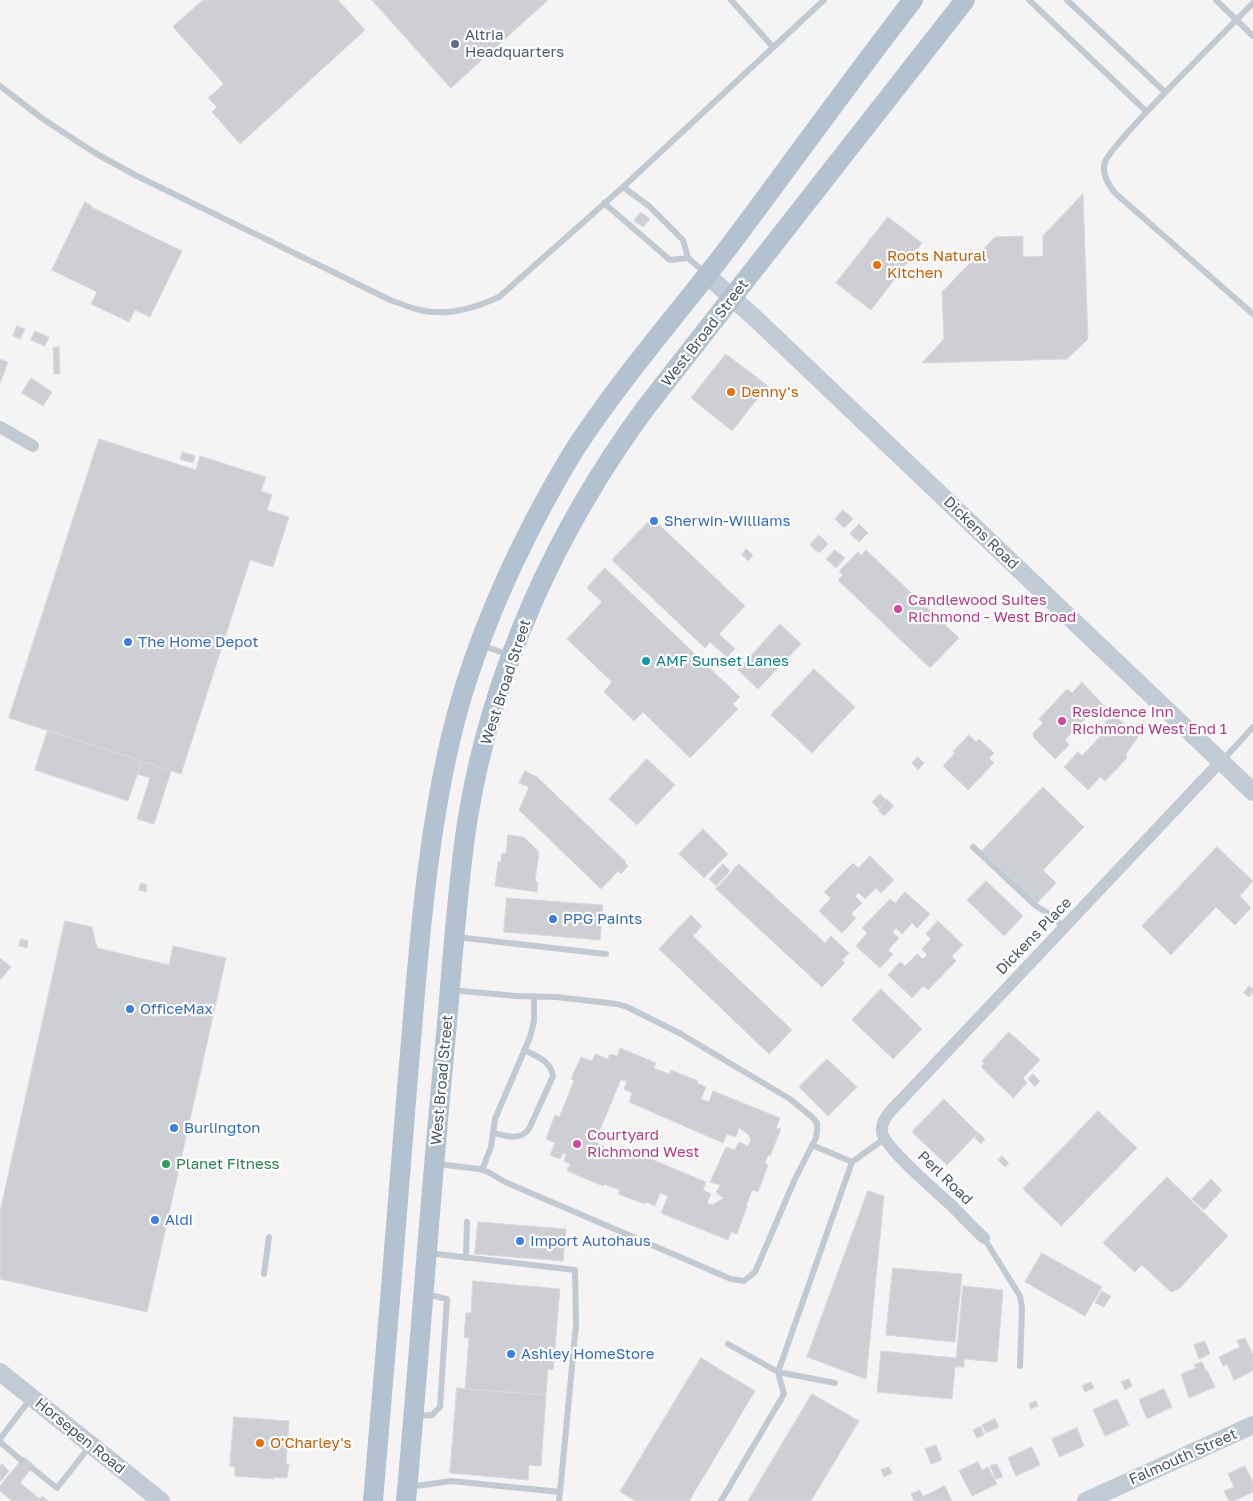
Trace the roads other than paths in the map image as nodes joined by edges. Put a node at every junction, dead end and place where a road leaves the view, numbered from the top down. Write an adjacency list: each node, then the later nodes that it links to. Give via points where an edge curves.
1 (731, 0): 11 (lane)
2 (824, 0): 11 (lane)
3 (913, 0): 18 (main road)
4 (965, 0): 19 (main road, West Broad Street)
5 (1028, 0): 14 (lane)
6 (1067, 0): 13 (lane)
7 (1216, 0): 9 (lane)
8 (1253, 3): 9 (lane)
9 (1236, 20): 10 (lane); 13 (lane)
10 (1253, 36)
11 (773, 47): 15 (lane)
12 (0, 86): 16 (lane, via 95,153 135,175 390,300 420,310 466,310 499,297)
13 (1165, 92): 14 (lane)
14 (1146, 112): 20 (lane, via 1105,161 1106,182)
15 (623, 186): 16 (lane); 17 (lane, via 649,206 683,240)
16 (604, 203): 17 (lane, via 670,260)
17 (688, 258): 18 (lane)
18 (707, 275): 19 (main road, Dickens Road); 23 (main road, via 624,380 576,449 522,544)
19 (732, 297): 24 (main road, West Broad Street, via 636,421 601,473 551,562); 26 (main road, Dickens Road)
20 (1253, 314)
21 (0, 427): 22 (street)
22 (33, 446)
23 (480, 645): 24 (lane); 32 (main road, via 455,721 443,775 429,856)
24 (511, 656): 30 (main road, West Broad Street, via 479,766 468,820)
25 (1253, 727): 26 (lane)
26 (1221, 761): 27 (main road, Dickens Road); 29 (street, Dickens Place)
27 (1253, 792)
28 (973, 847): 29 (lane)
29 (1064, 928): 37 (street, Dickens Place, via 890,1112 882,1127)
30 (454, 937): 31 (lane); 33 (main road, West Broad Street)
31 (606, 954)
32 (416, 987): 33 (main road); 62 (main road)
33 (450, 990): 34 (lane); 40 (main road, West Broad Street)
34 (534, 996): 35 (lane, via 534,1021); 38 (lane, via 617,1004 681,1034 790,1099 817,1123 818,1131)
35 (524, 1050): 36 (lane, via 495,1119); 36 (lane, via 545,1062 553,1076 526,1133 517,1137)
36 (494, 1133): 41 (lane)
37 (884, 1139): 39 (lane); 44 (street, Perl Road)
38 (812, 1145): 39 (lane); 41 (lane, via 755,1272 744,1281 731,1279)
39 (852, 1162): 51 (lane)
40 (435, 1164): 41 (lane); 45 (main road, West Broad Street)
41 (482, 1170)
42 (467, 1222): 46 (lane)
43 (268, 1237): 47 (lane)
44 (984, 1238): 49 (lane, via 1020,1296)
45 (427, 1253): 46 (lane); 60 (main road, West Broad Street)
46 (466, 1258): 59 (lane, via 575,1270 576,1325)
47 (264, 1274)
48 (728, 1344): 51 (lane)
49 (1020, 1366)
50 (0, 1372): 53 (main road, Horsepen Road)
51 (778, 1372): 52 (lane); 64 (lane, via 784,1394)
52 (835, 1383)
53 (32, 1397): 55 (lane); 56 (main road, Horsepen Road)
54 (1253, 1426): 65 (main road, Falmouth Street)
55 (0, 1441): 57 (lane)
56 (91, 1445): 58 (lane, via 57,1488); 61 (main road, Horsepen Road)
57 (21, 1460)
58 (32, 1468)
59 (560, 1492): 60 (lane, via 451,1481); 63 (lane)
60 (407, 1494)
61 (161, 1501)
62 (373, 1501)
63 (559, 1501)
64 (721, 1501)
65 (1086, 1501)

